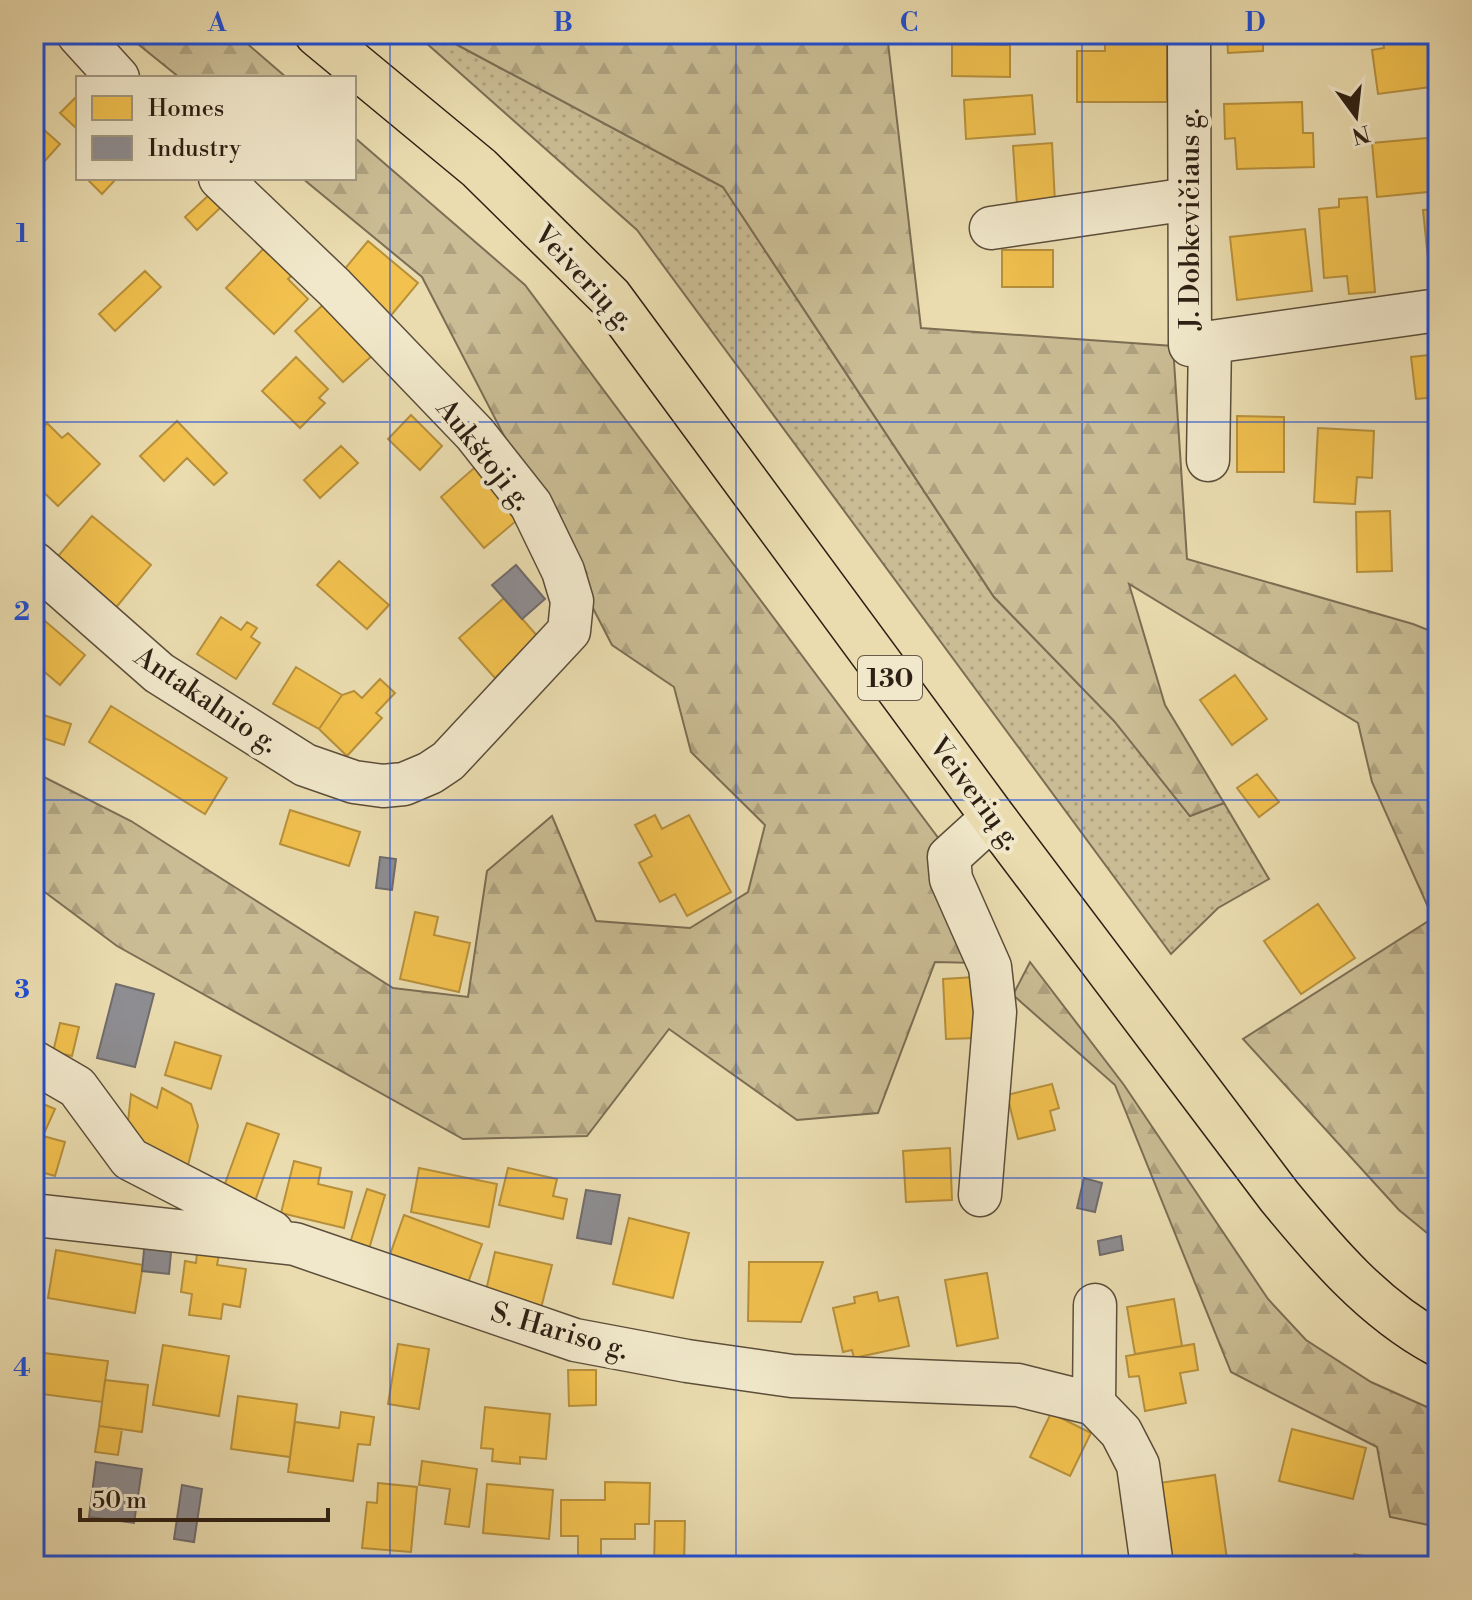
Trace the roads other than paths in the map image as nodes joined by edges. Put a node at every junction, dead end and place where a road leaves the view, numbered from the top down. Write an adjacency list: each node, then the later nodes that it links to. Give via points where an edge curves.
1 (78, 34): 4 (street)
2 (317, 34): 13 (main road, Veiverių g. / 130, via 479,168 610,297)
3 (1189, 34): 6 (street, J. Dobkevičiaus g.)
4 (116, 76)
5 (222, 180): 12 (street, Aukštoji g., via 475,434 531,505 563,571 572,601 569,631 448,761)
6 (1189, 199): 7 (street); 9 (street, J. Dobkevičiaus g., via 1190,345)
7 (991, 228)
8 (1438, 310): 9 (street, J. Dobkevičiaus g.)
9 (1210, 342): 10 (street)
10 (1208, 460)
11 (34, 563): 12 (street, Antakalnio g., via 159,673 305,765 354,782)
12 (404, 784)
13 (993, 817): 15 (street, via 949,857 951,879 990,967 995,1012); 19 (main road, Veiverių g. / 130, via 1327,1254 1372,1298)
14 (34, 1062): 17 (street, via 77,1087 130,1159)
15 (980, 1195)
16 (34, 1215): 17 (street, S. Hariso g.)
17 (295, 1244): 20 (street, S. Hariso g., via 575,1340 792,1376 1018,1385)
18 (1095, 1305): 20 (street)
19 (1438, 1344)
20 (1094, 1404): 21 (street, via 1121,1432 1138,1465)
21 (1152, 1566)

